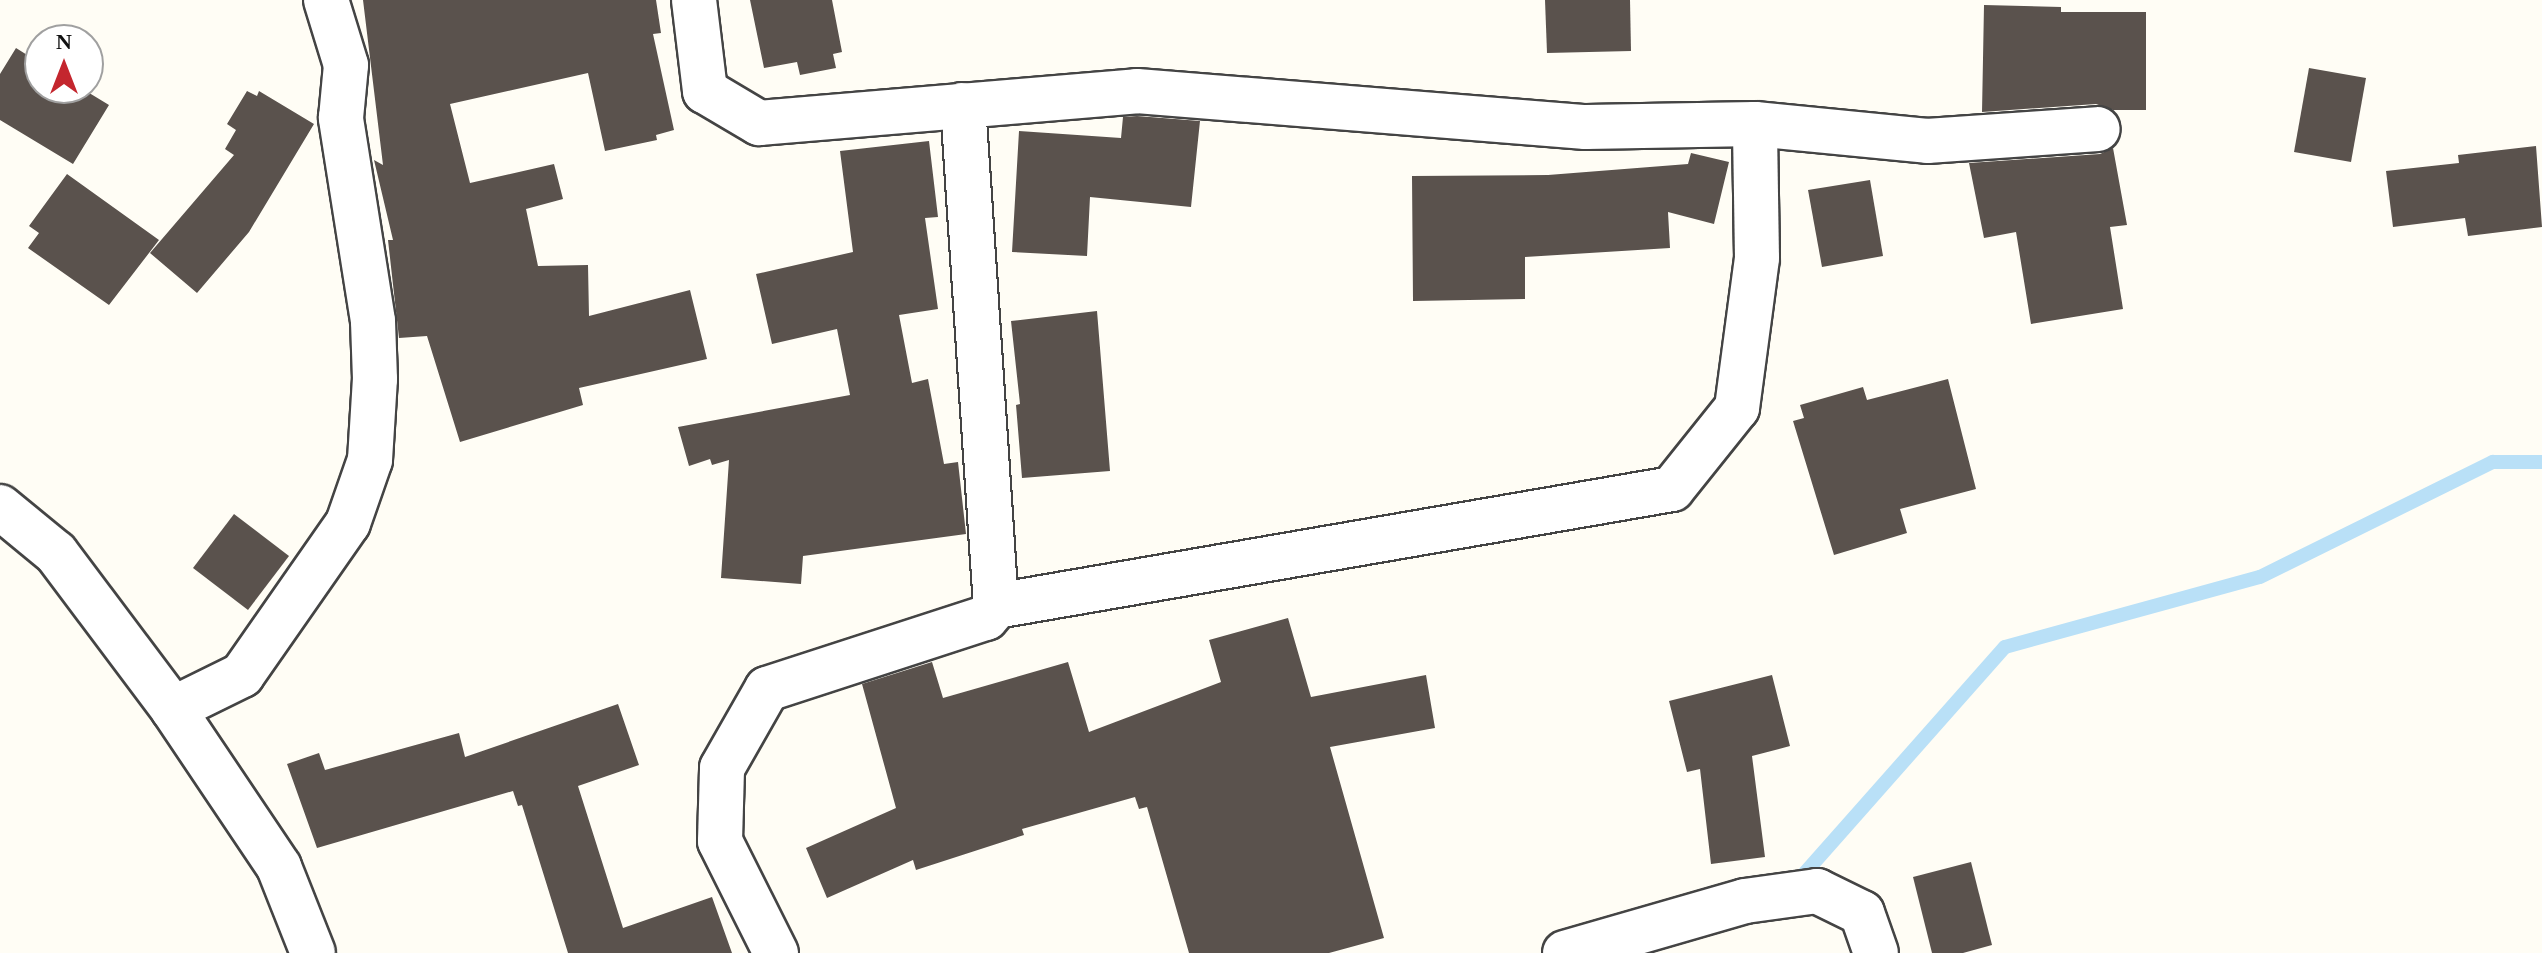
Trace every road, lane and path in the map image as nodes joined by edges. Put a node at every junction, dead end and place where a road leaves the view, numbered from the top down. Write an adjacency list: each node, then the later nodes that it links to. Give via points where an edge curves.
1 (326, 0): 8 (street, via 346,65 341,118 373,321 370,460 348,523 242,675)
2 (694, 0): 3 (street, via 705,91 759,123)
3 (963, 105): 4 (street, via 1137,91 1586,127); 7 (street)
4 (1755, 124): 5 (street, via 1927,141); 7 (street, via 1757,258 1737,408 1672,489)
5 (2098, 129)
6 (0, 507): 8 (street, via 56,553)
7 (996, 606): 10 (street, via 986,618 767,689 722,768 720,841)
8 (173, 709): 9 (street, via 279,867)
9 (313, 953)
10 (776, 953)
11 (1565, 953): 12 (street, via 1745,901 1817,891 1862,913)
12 (1876, 953)

